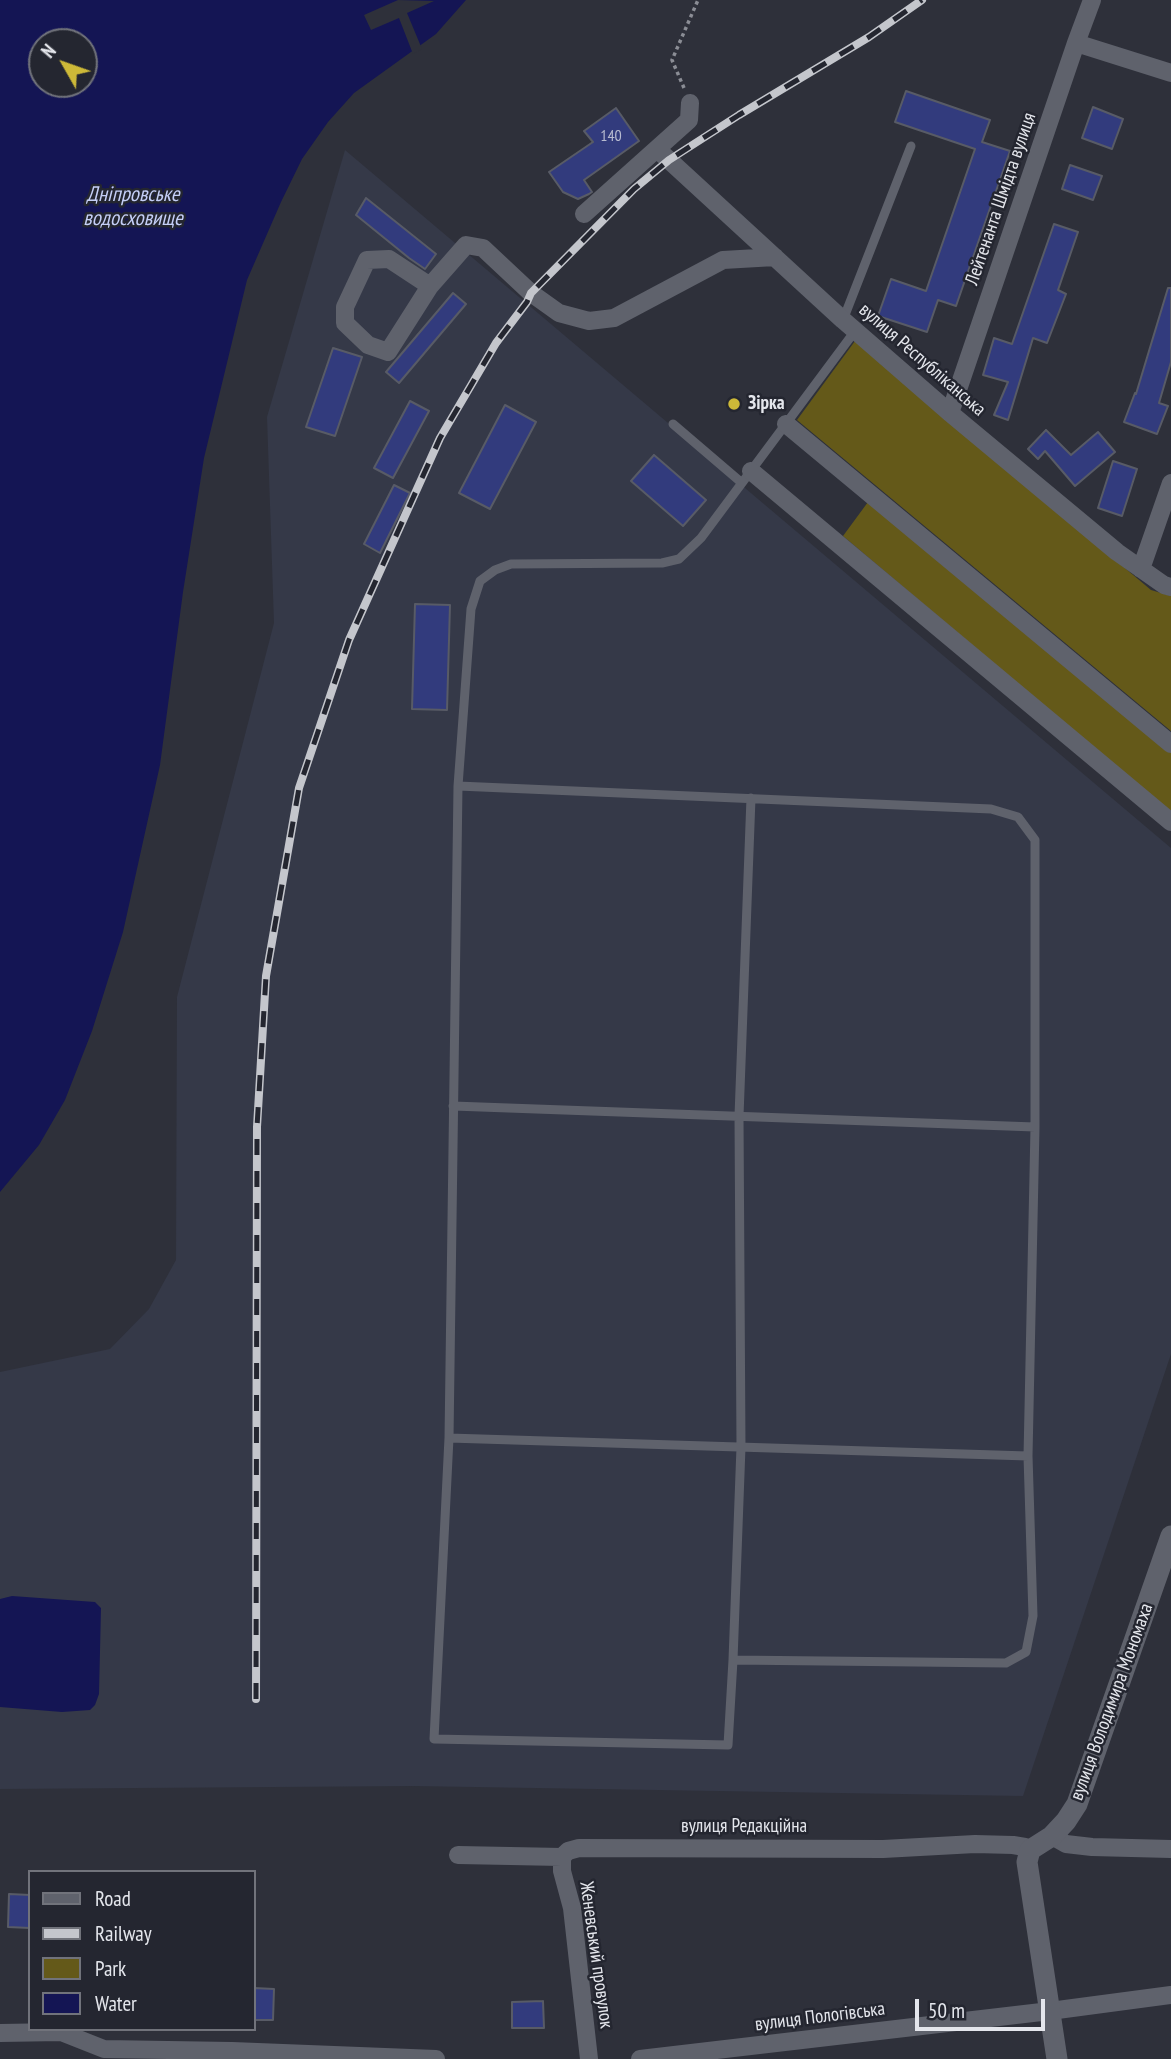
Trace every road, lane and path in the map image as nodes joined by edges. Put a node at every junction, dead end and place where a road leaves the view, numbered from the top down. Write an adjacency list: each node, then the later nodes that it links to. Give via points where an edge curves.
1 (698, 0): 5 (path, via 672,60)
2 (1092, 0): 3 (street, Лейтенанта Шмідта вулиця)
3 (1076, 43): 4 (street); 12 (street, Лейтенанта Шмідта вулиця)
4 (1171, 73)
5 (690, 103): 7 (street, via 689,120)
6 (911, 146): 11 (lane)
7 (658, 149): 8 (street); 9 (street, вулиця Республіканська)
8 (584, 214)
9 (775, 257): 10 (street, via 723,260 614,318 589,321 559,313 483,248 466,245); 11 (street, вулиця Республіканська)
10 (430, 286): 10 (street, via 388,352 368,345 345,323 345,307 367,260 389,259)
11 (849, 326): 12 (street, вулиця Республіканська); 14 (lane)
12 (950, 413): 17 (street, вулиця Республіканська)
13 (673, 424): 15 (lane)
14 (786, 424): 15 (lane); 19 (street)
15 (747, 477): 20 (lane, via 701,538 679,559 511,564 480,581 471,609); 22 (street)
16 (1171, 483): 17 (street)
17 (1141, 569): 18 (street, вулиця Республіканська)
18 (1171, 587)
19 (1171, 744)
20 (458, 786): 21 (lane); 23 (lane)
21 (751, 798): 24 (lane); 25 (lane, via 991,809 1018,817 1035,840)
22 (1171, 822)
23 (453, 1106): 24 (lane); 26 (lane)
24 (739, 1116): 25 (lane); 27 (lane)
25 (1035, 1127): 28 (lane)
26 (449, 1438): 27 (lane); 31 (lane, via 434,1739 728,1745)
27 (741, 1447): 28 (lane); 31 (lane)
28 (1028, 1456): 31 (lane, via 1033,1616 1026,1652 1006,1663)
29 (1171, 1536): 30 (street, вулиця Володимира Мономаха)
30 (1167, 1562): 32 (street, вулиця Володимира Мономаха, via 1077,1804)
31 (733, 1660)
32 (1052, 1836): 33 (street, via 1066,1844 1092,1847); 34 (street, вулиця Володимира Мономаха)
33 (1171, 1849)
34 (1030, 1850): 36 (street, вулиця Редакційна, via 1005,1844 883,1849 579,1848); 38 (street, via 1027,1869)
35 (458, 1855): 36 (street, вулиця Редакційна)
36 (562, 1857): 42 (street, Женевський провулок)
37 (1171, 1995): 38 (street, вулиця Пологівська)
38 (1050, 2011): 43 (street, вулиця Пологівська); 44 (street)
39 (0, 2033): 40 (street, via 61,2032)
40 (105, 2054): 41 (street, via 246,2052)
41 (436, 2059)
42 (589, 2059)
43 (640, 2059)
44 (1057, 2059)

